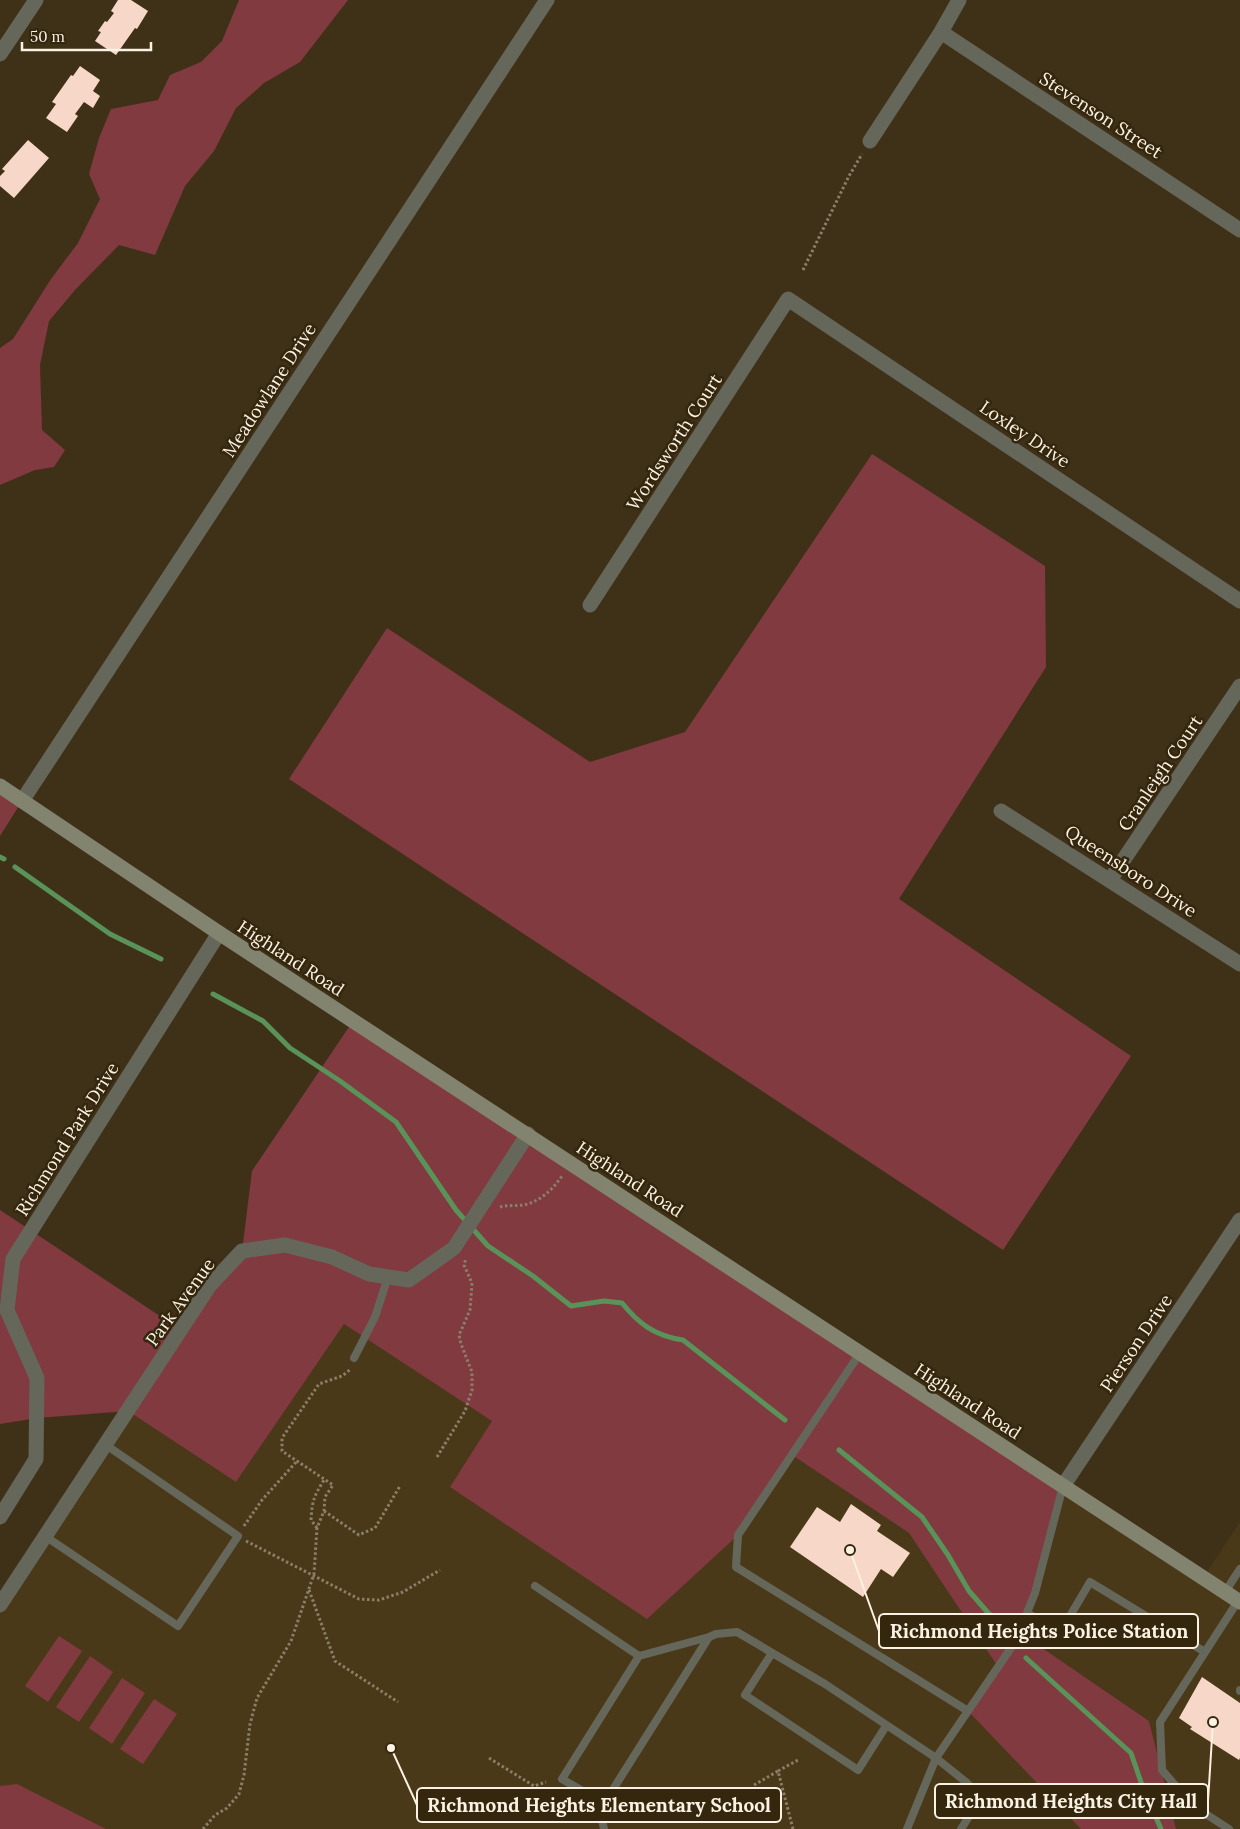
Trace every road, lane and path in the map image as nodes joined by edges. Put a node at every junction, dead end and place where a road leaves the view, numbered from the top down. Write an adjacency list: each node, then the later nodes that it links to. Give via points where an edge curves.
1 (36, 0): 5 (street)
2 (547, 0): 14 (street, Meadowlane Drive)
3 (959, 0): 4 (street)
4 (941, 32): 6 (street); 7 (street, Stevenson Street)
5 (0, 54)
6 (870, 141): 8 (path, via 849,176)
7 (1240, 230)
8 (803, 270)
9 (788, 299): 10 (street, Loxley Drive); 11 (street, Wordsworth Court)
10 (1240, 601)
11 (590, 605)
12 (1240, 686): 16 (street, Cranleigh Court)
13 (0, 786): 14 (street, Highland Road)
14 (22, 800): 17 (street, Highland Road)
15 (1001, 811): 16 (street, Queensboro Drive)
16 (1110, 880): 18 (street, Queensboro Drive)
17 (219, 933): 19 (street, Highland Road); 34 (street, Richmond Park Drive, via 13,1259 7,1310 37,1378 36,1459)
18 (1240, 964)
19 (528, 1134): 24 (street, Park Avenue, via 454,1248 410,1280); 25 (street, Highland Road)
20 (563, 1174): 21 (path, via 547,1193 534,1201 525,1205 501,1206)
21 (497, 1210)
22 (1240, 1220): 32 (street, Pierson Drive)
23 (470, 1251): 28 (path, via 464,1265 472,1283 470,1310 459,1335 472,1372 472,1390 465,1411)
24 (388, 1277): 26 (lane, via 375,1317); 27 (street, Park Avenue, via 369,1274 332,1257 285,1245 242,1251 210,1285)
25 (860, 1353): 32 (street, Highland Road); 52 (lane, via 738,1535 736,1567)
26 (354, 1358): 29 (path, via 349,1364 351,1369 342,1376 319,1384 282,1438 282,1451)
27 (106, 1445): 36 (street, Park Avenue); 37 (lane)
28 (437, 1457)
29 (297, 1462): 30 (path); 37 (path, via 262,1500)
30 (324, 1480): 33 (path, via 333,1485 325,1497); 35 (path, via 314,1495 311,1520)
31 (400, 1486): 33 (path, via 375,1528 359,1535)
32 (1063, 1486): 43 (street, Highland Road); 46 (lane)
33 (324, 1511): 35 (path)
34 (0, 1515)
35 (317, 1528): 40 (path)
36 (45, 1536): 37 (lane, via 178,1626); 45 (street, Park Avenue)
37 (238, 1536): 40 (path)
38 (440, 1570): 40 (path, via 403,1592 379,1600 359,1599)
39 (1240, 1570): 43 (lane)
40 (314, 1574): 42 (path)
41 (535, 1586): 50 (lane)
42 (309, 1590): 51 (path, via 335,1661); 61 (path, via 291,1641 257,1698 239,1794)
43 (1225, 1592): 44 (street, Highland Road)
44 (1239, 1602): 48 (lane)
45 (0, 1605)
46 (1027, 1613): 48 (lane, via 1060,1633 1090,1582); 52 (lane, via 1015,1642)
47 (709, 1637): 49 (lane, via 737,1632); 50 (lane); 60 (lane)
48 (1205, 1652): 66 (lane, via 1160,1722 1162,1770 1192,1805)
49 (772, 1653): 53 (lane); 53 (lane, via 745,1695 858,1770)
50 (639, 1656): 60 (lane, via 562,1779 586,1793)
51 (398, 1702)
52 (968, 1711): 55 (lane)
53 (886, 1726): 55 (lane)
54 (489, 1758): 58 (path, via 534,1786)
55 (936, 1758): 64 (lane); 65 (lane, via 976,1793 975,1805)
56 (798, 1760): 57 (path)
57 (778, 1771): 59 (path); 63 (path)
58 (546, 1782)
59 (754, 1786)
60 (600, 1810): 62 (lane)
61 (203, 1829)
62 (604, 1829)
63 (793, 1829)
64 (907, 1829)
65 (961, 1829)
66 (1229, 1829)

